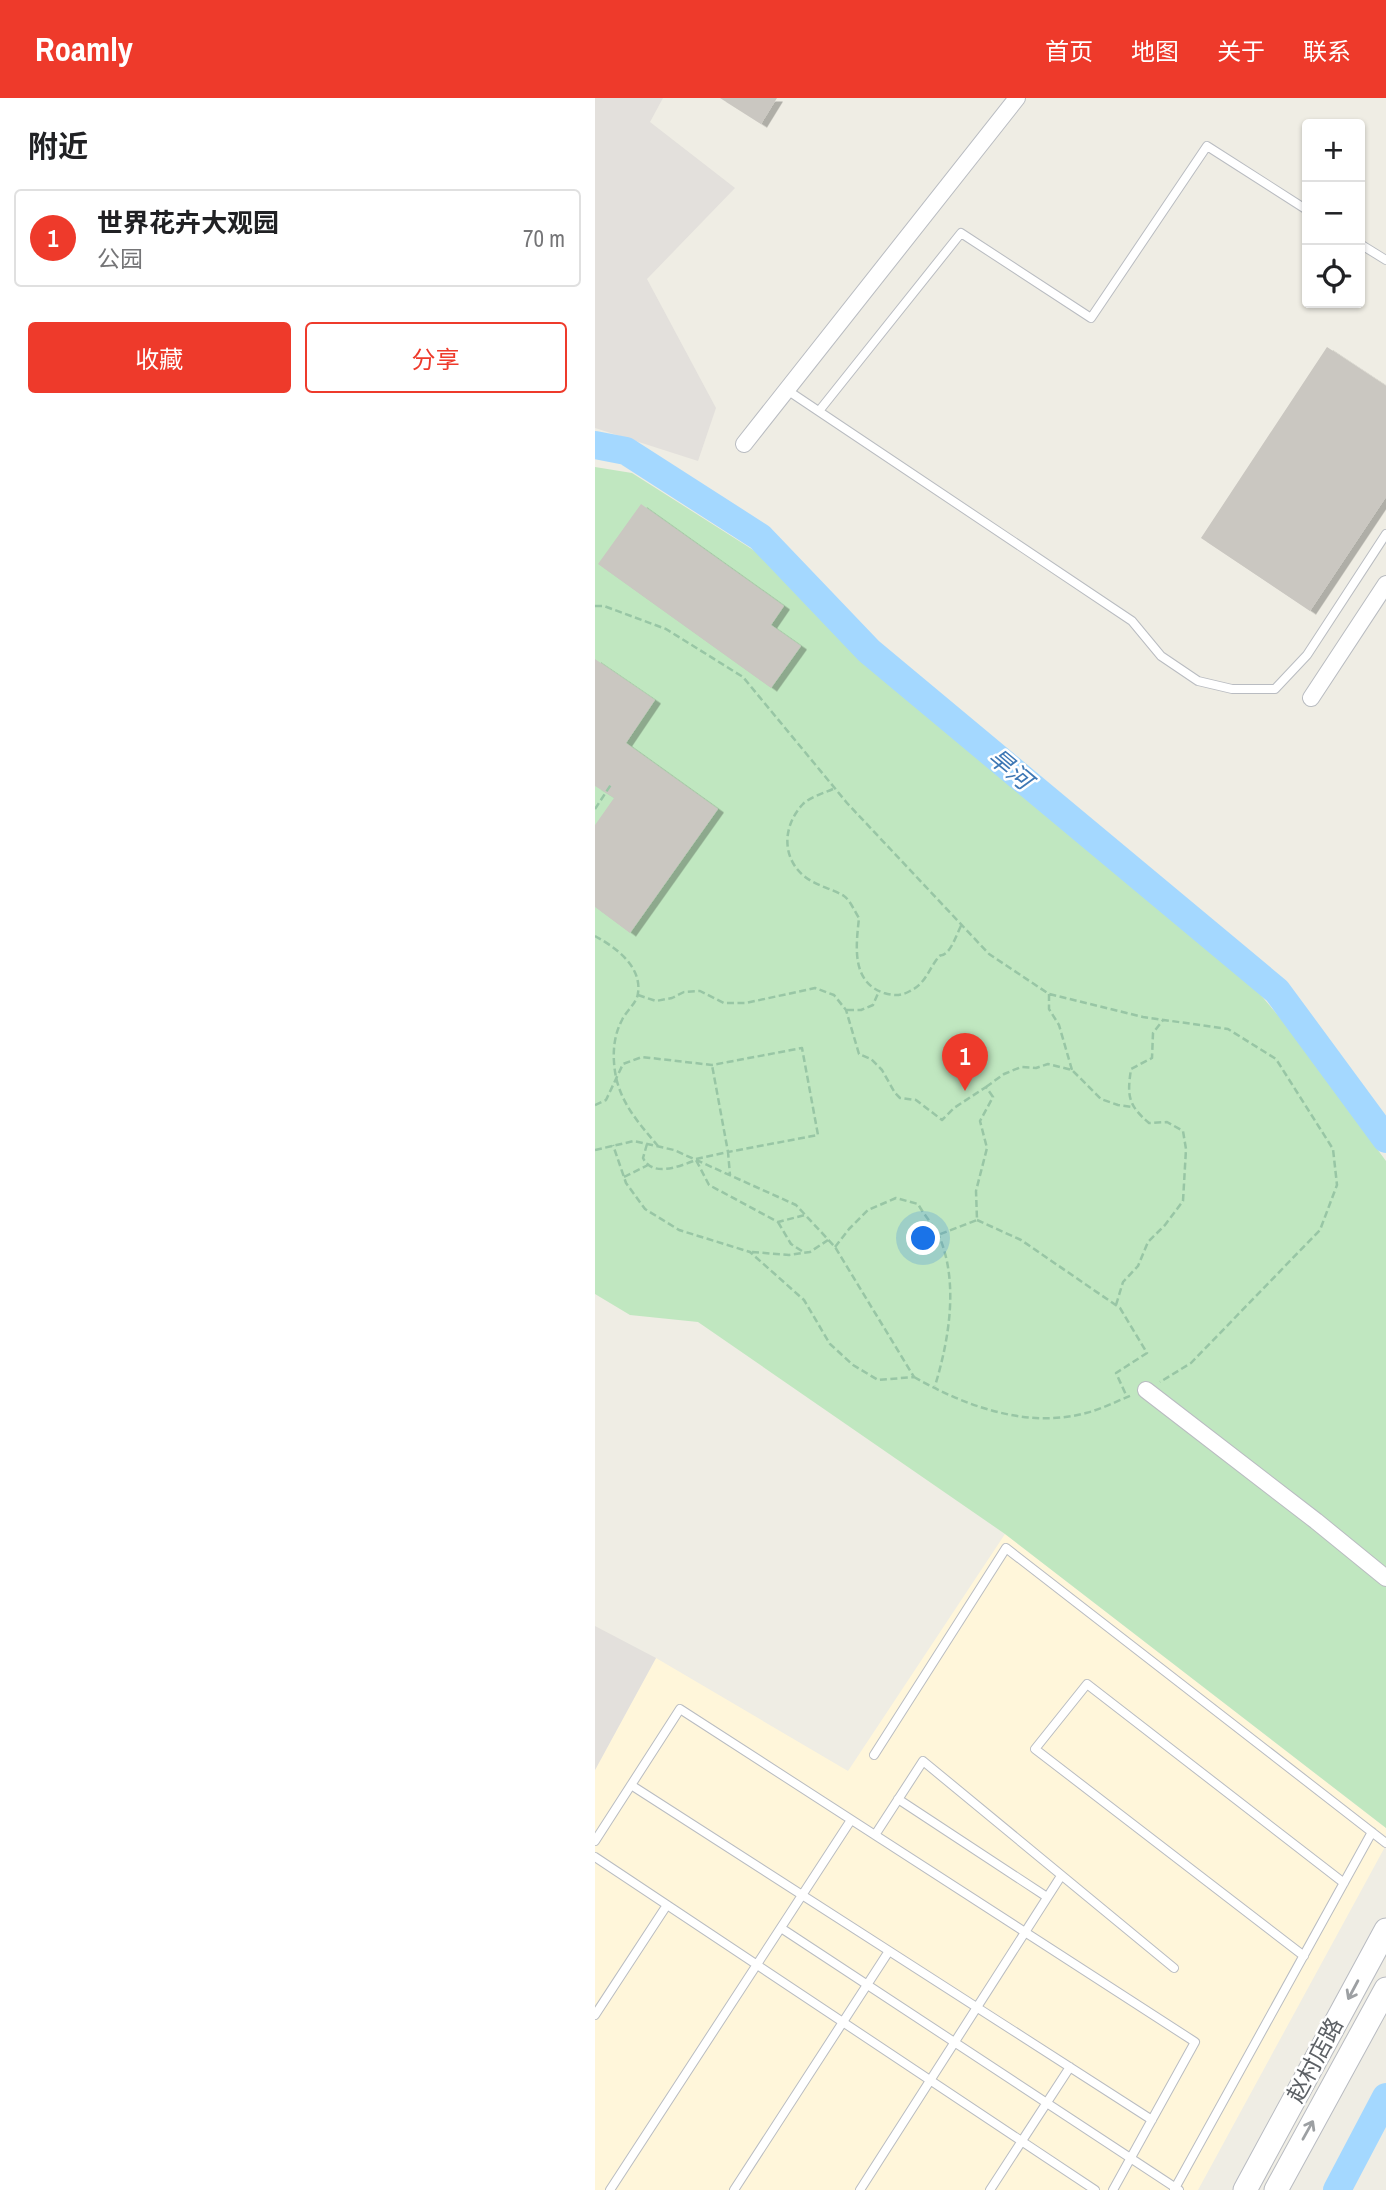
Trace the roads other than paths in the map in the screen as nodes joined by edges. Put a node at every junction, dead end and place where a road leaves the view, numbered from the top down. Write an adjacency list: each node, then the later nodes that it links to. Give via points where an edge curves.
1 (1017, 98): 5 (street)
2 (1302, 207): 6 (lane, via 1206,146 1091,318 961,233)
3 (1362, 245): 4 (lane)
4 (1386, 260)
5 (787, 390): 6 (lane); 7 (street)
6 (819, 411): 8 (lane, via 1132,621 1161,656 1198,681 1232,689 1275,689 1307,655)
7 (744, 444)
8 (1386, 534)
9 (1386, 584): 10 (street)
10 (1311, 698)
11 (1146, 1390): 12 (street)
12 (1386, 1578)
13 (874, 1755): 17 (lane, via 1006,1548)
14 (631, 1785): 16 (lane, via 680,1709); 19 (lane); 24 (lane)
15 (898, 1799): 18 (lane); 22 (lane, via 923,1761); 25 (lane)
16 (851, 1820): 18 (lane); 24 (lane)
17 (1372, 1832): 20 (lane); 23 (lane)
18 (875, 1835): 29 (lane)
19 (595, 1842)
20 (1386, 1843)
21 (595, 1857): 26 (lane)
22 (1061, 1876): 25 (lane); 33 (lane)
23 (1344, 1883): 31 (lane); 31 (lane, via 1087,1684 1035,1749)
24 (803, 1895): 27 (lane); 30 (lane)
25 (1047, 1897): 29 (lane)
26 (667, 1905): 32 (lane); 37 (lane)
27 (781, 1928): 32 (lane); 34 (lane)
28 (1386, 1930): 53 (main road, 赵村店路, one-way to 53)
29 (1025, 1932): 36 (lane); 43 (lane, via 1195,2042)
30 (889, 1951): 34 (lane); 36 (lane)
31 (1304, 1956): 46 (lane)
32 (757, 1965): 38 (lane); 47 (lane)
33 (1174, 1968)
34 (868, 1985): 38 (lane); 39 (lane)
35 (1386, 1989): 54 (main road, 赵村店路, one-way to 35)
36 (976, 2007): 39 (lane); 40 (lane)
37 (595, 2015)
38 (843, 2022): 41 (lane); 48 (lane)
39 (954, 2042): 41 (lane); 42 (lane)
40 (1070, 2067): 42 (lane); 43 (lane)
41 (930, 2080): 44 (lane); 49 (lane)
42 (1047, 2103): 44 (lane); 45 (lane)
43 (1151, 2120): 45 (lane)
44 (1022, 2141): 50 (lane); 51 (lane)
45 (1131, 2158): 46 (lane); 52 (lane)
46 (1176, 2189)
47 (610, 2190)
48 (734, 2190)
49 (860, 2190)
50 (990, 2190)
51 (1095, 2190)
52 (1112, 2190)
53 (1245, 2190)
54 (1276, 2190)

